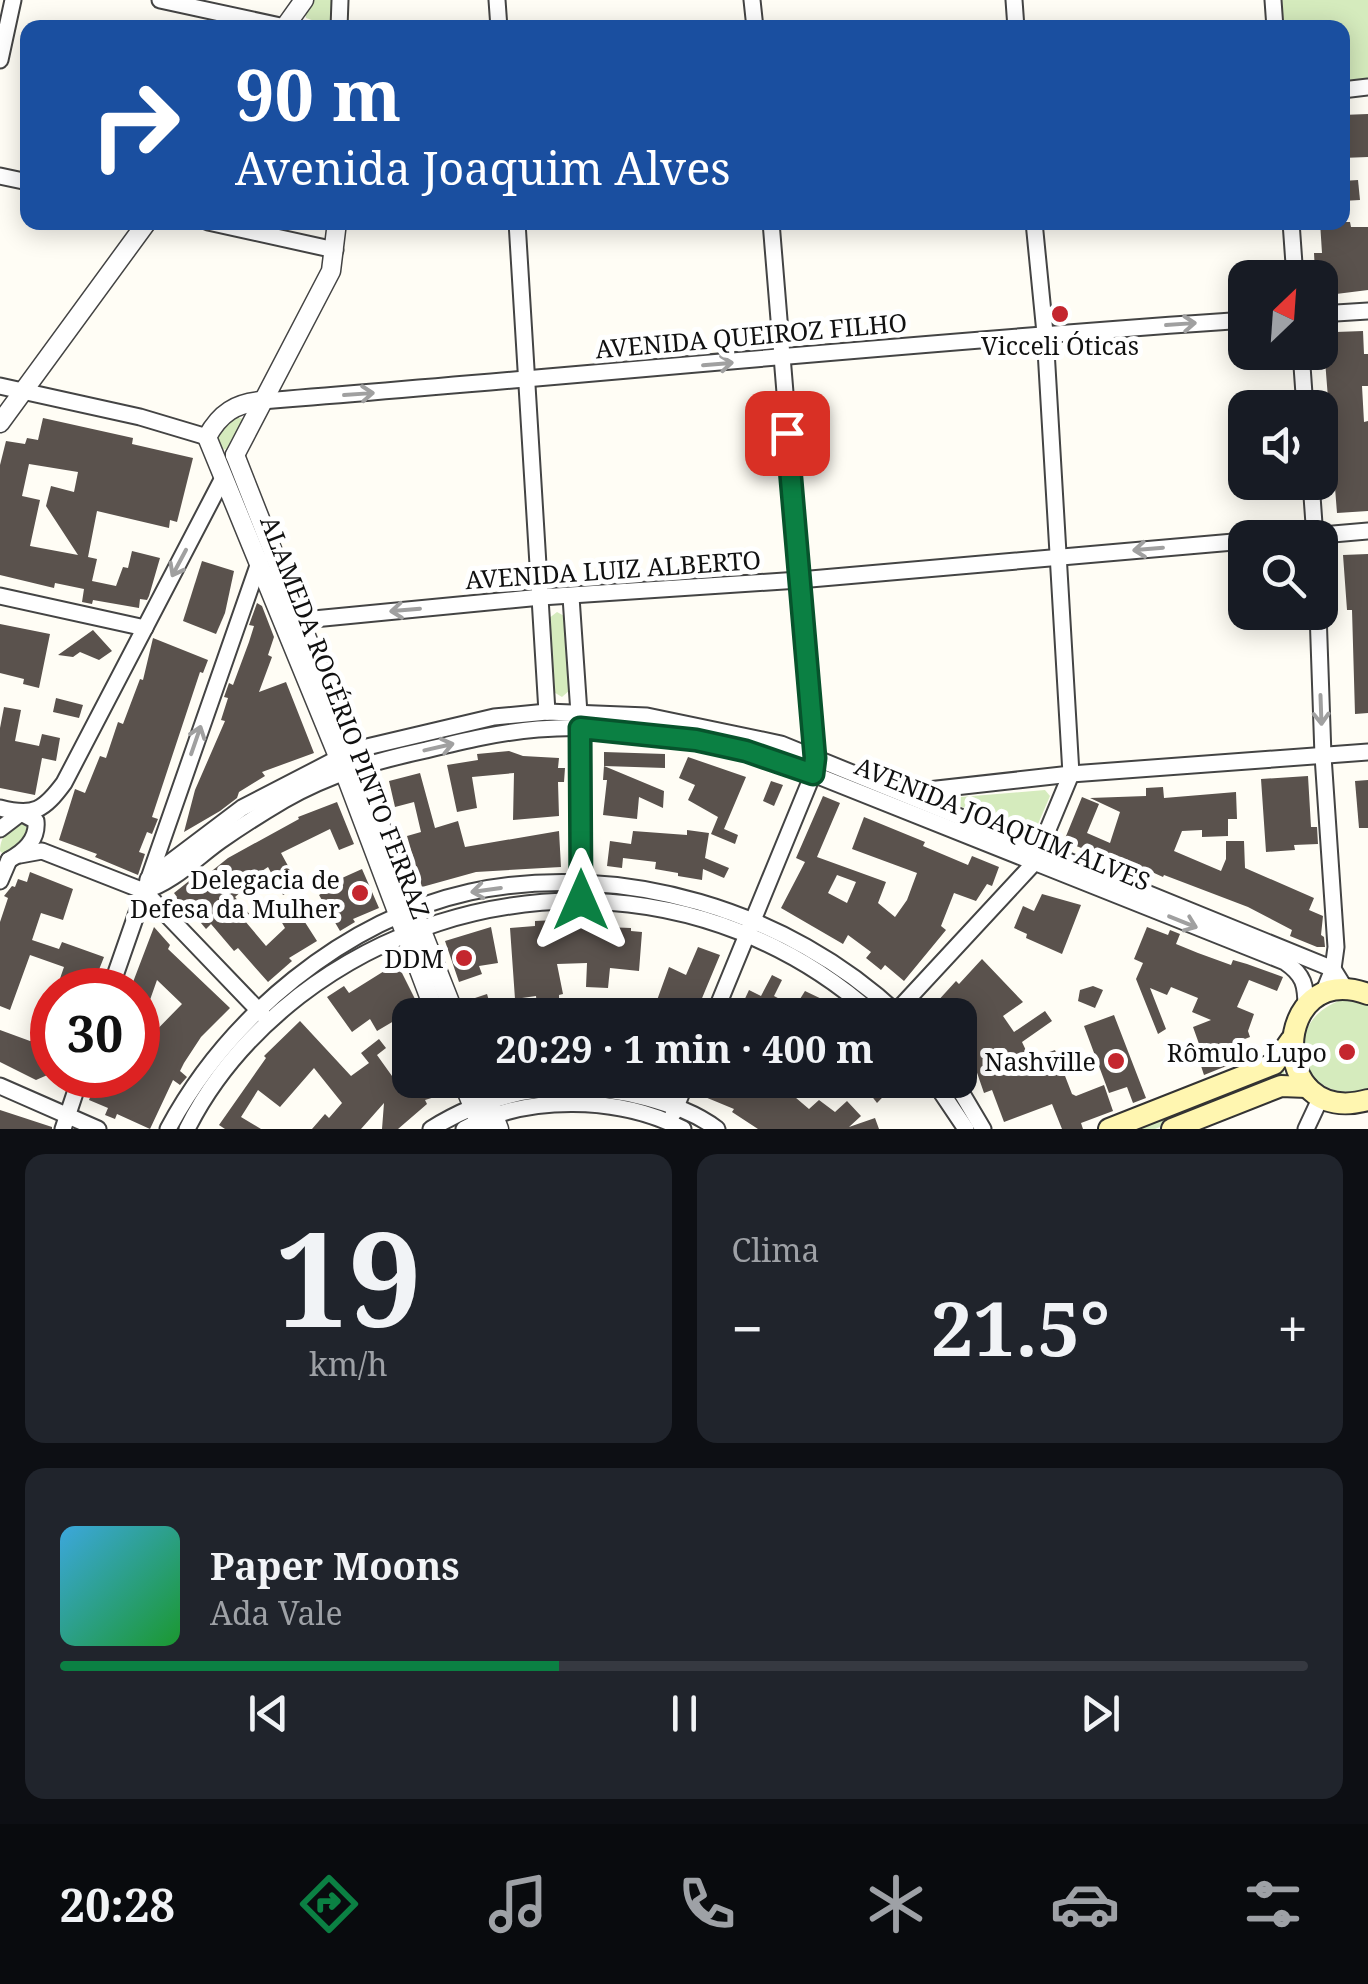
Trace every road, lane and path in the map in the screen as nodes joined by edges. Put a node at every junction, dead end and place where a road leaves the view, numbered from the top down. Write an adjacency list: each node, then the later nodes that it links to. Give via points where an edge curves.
1 (14, 0): 5 (street)
2 (160, 0): 3 (street)
3 (210, 5): 4 (street)
4 (262, 20)
5 (0, 60)
6 (140, 230): 22 (street)
7 (244, 230): 13 (street)
8 (336, 230): 13 (street)
9 (517, 230): 20 (street)
10 (771, 230): 19 (street)
11 (1035, 230): 18 (street)
12 (1292, 230): 14 (street)
13 (335, 250): 23 (street, via 331,271)
14 (1294, 260)
15 (1368, 311): 16 (street)
16 (1338, 313)
17 (1228, 321): 18 (street, AVENIDA QUEIROZ FILHO, one-way to 17)
18 (1045, 333): 19 (street, AVENIDA QUEIROZ FILHO); 31 (street)
19 (781, 359): 20 (street, AVENIDA QUEIROZ FILHO, one-way to 19); 32 (street)
20 (528, 380): 23 (street, AVENIDA QUEIROZ FILHO, one-way to 20); 34 (street)
21 (0, 386): 22 (street)
22 (23, 391): 24 (street); 25 (street)
23 (262, 401): 25 (street, via 232,408); 26 (street)
24 (0, 423)
25 (207, 437): 26 (street, ALAMEDA ROGÉRIO PINTO FERRAZ)
26 (225, 463): 30 (street, ALAMEDA ROGÉRIO PINTO FERRAZ); 37 (street, one-way to 37)
27 (1368, 531): 28 (street)
28 (1338, 534)
29 (1228, 542): 31 (street, AVENIDA LUIZ ALBERTO, one-way to 31)
30 (266, 555): 36 (street, ALAMEDA ROGÉRIO PINTO FERRAZ); 51 (street, one-way to 30)
31 (1057, 557): 32 (street, AVENIDA LUIZ ALBERTO); 45 (street)
32 (799, 580): 35 (street, AVENIDA LUIZ ALBERTO); 44 (street)
33 (0, 596): 37 (street)
34 (541, 597): 35 (street, AVENIDA LUIZ ALBERTO); 36 (street, AVENIDA LUIZ ALBERTO, one-way to 36); 39 (street)
35 (571, 597): 40 (street)
36 (292, 622): 43 (street, ALAMEDA ROGÉRIO PINTO FERRAZ)
37 (145, 628): 48 (street, via 64,783 48,804)
38 (1319, 630): 42 (street, one-way to 42)
39 (547, 712): 40 (street, AVENIDA JOAQUIM ALVES); 43 (street, AVENIDA JOAQUIM ALVES, via 494,717)
40 (580, 720): 43 (street, AVENIDA JOAQUIM ALVES, one-way to 40); 44 (street, AVENIDA JOAQUIM ALVES); 58 (street)
41 (1368, 752): 42 (street)
42 (1323, 756): 45 (street); 62 (street)
43 (349, 760): 52 (street, AVENIDA JOAQUIM ALVES, via 242,808); 57 (street, AVENIDA JOAQUIM ALVES, via 160,886); 59 (street, ALAMEDA ROGÉRIO PINTO FERRAZ)
44 (814, 766): 46 (street, AVENIDA JOAQUIM ALVES); 54 (street, AVENIDA JOAQUIM ALVES); 60 (street)
45 (1071, 774): 46 (street); 54 (street)
46 (906, 793): 54 (street, AVENIDA JOAQUIM ALVES)
47 (0, 808): 48 (street)
48 (21, 814): 49 (street); 50 (street, via 36,820)
49 (0, 829)
50 (36, 829): 53 (street); 55 (street)
51 (164, 832): 52 (street, via 181,846); 57 (street)
52 (197, 841): 57 (street, AVENIDA JOAQUIM ALVES)
53 (42, 852): 55 (street); 57 (street)
54 (1038, 856): 62 (street, AVENIDA JOAQUIM ALVES); 69 (street); 70 (street, AVENIDA JOAQUIM ALVES, one-way to 70, via 1284,962 1300,972)
55 (9, 857): 56 (street)
56 (0, 881)
57 (146, 885): 61 (street); 71 (street)
58 (581, 892): 59 (street); 60 (street, via 614,886 698,902)
59 (409, 922): 64 (street, ALAMEDA ROGÉRIO PINTO FERRAZ); 65 (street, ALAMEDA ROGÉRIO PINTO FERRAZ); 71 (street, via 340,947)
60 (752, 927): 66 (street); 67 (street); 68 (street, via 832,962)
61 (118, 968)
62 (1333, 969): 63 (street); 70 (street)
63 (1360, 989): 70 (main road)
64 (431, 998)
65 (447, 998)
66 (721, 998)
67 (854, 998)
68 (876, 998)
69 (910, 998)
70 (1314, 1002): 72 (main road, via 1296,1022)
71 (262, 1015): 84 (street, via 184,1100); 85 (street)
72 (1291, 1040): 74 (main road, via 1291,1057); 90 (main road, via 1274,1064)
73 (0, 1086): 81 (street)
74 (1314, 1092): 78 (main road, via 1338,1103); 82 (street); 91 (main road, via 1281,1086)
75 (73, 1098): 81 (street)
76 (945, 1098): 88 (street)
77 (965, 1098): 89 (street)
78 (1368, 1100)
79 (483, 1118): 80 (street, via 552,1103); 86 (street)
80 (676, 1119): 87 (street)
81 (65, 1122): 83 (street)
82 (1309, 1128)
83 (98, 1129)
84 (168, 1129)
85 (187, 1129)
86 (430, 1129)
87 (718, 1129)
88 (966, 1129)
89 (983, 1129)
90 (1109, 1129)
91 (1172, 1129)

